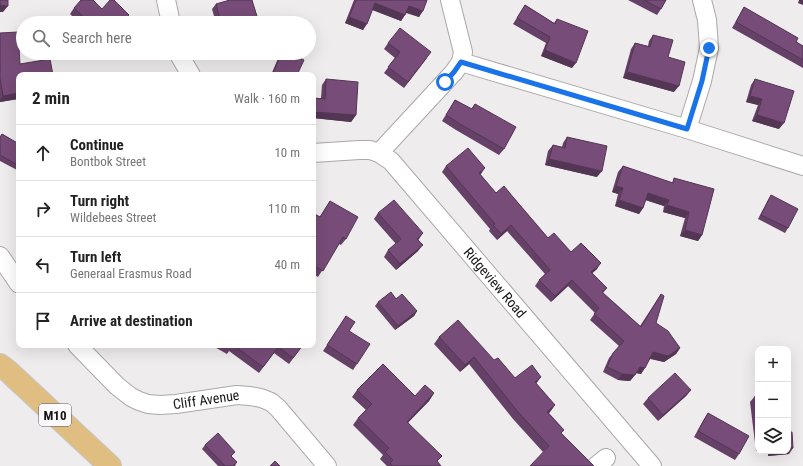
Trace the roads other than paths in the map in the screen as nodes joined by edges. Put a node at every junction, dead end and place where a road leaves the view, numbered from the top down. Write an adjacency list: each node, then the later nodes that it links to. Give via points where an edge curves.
1 (166, 0): 4 (street)
2 (450, 0): 6 (street, via 462,48)
3 (702, 0): 8 (street, via 707,20 709,48)
4 (169, 16)
5 (182, 60): 7 (street)
6 (461, 62): 8 (street); 10 (street)
7 (189, 72)
8 (687, 129): 11 (street)
9 (316, 153): 10 (street, Ridgeview Road, via 370,150)
10 (379, 153): 18 (street, Ridgeview Road, via 391,161)
11 (803, 166)
12 (0, 256): 13 (street)
13 (16, 280)
14 (81, 348): 17 (street, Cliff Avenue, via 117,386 139,402 176,404 237,396 262,398 271,402)
15 (0, 365): 16 (main road, M10)
16 (110, 466)
17 (327, 466)
18 (652, 466)

